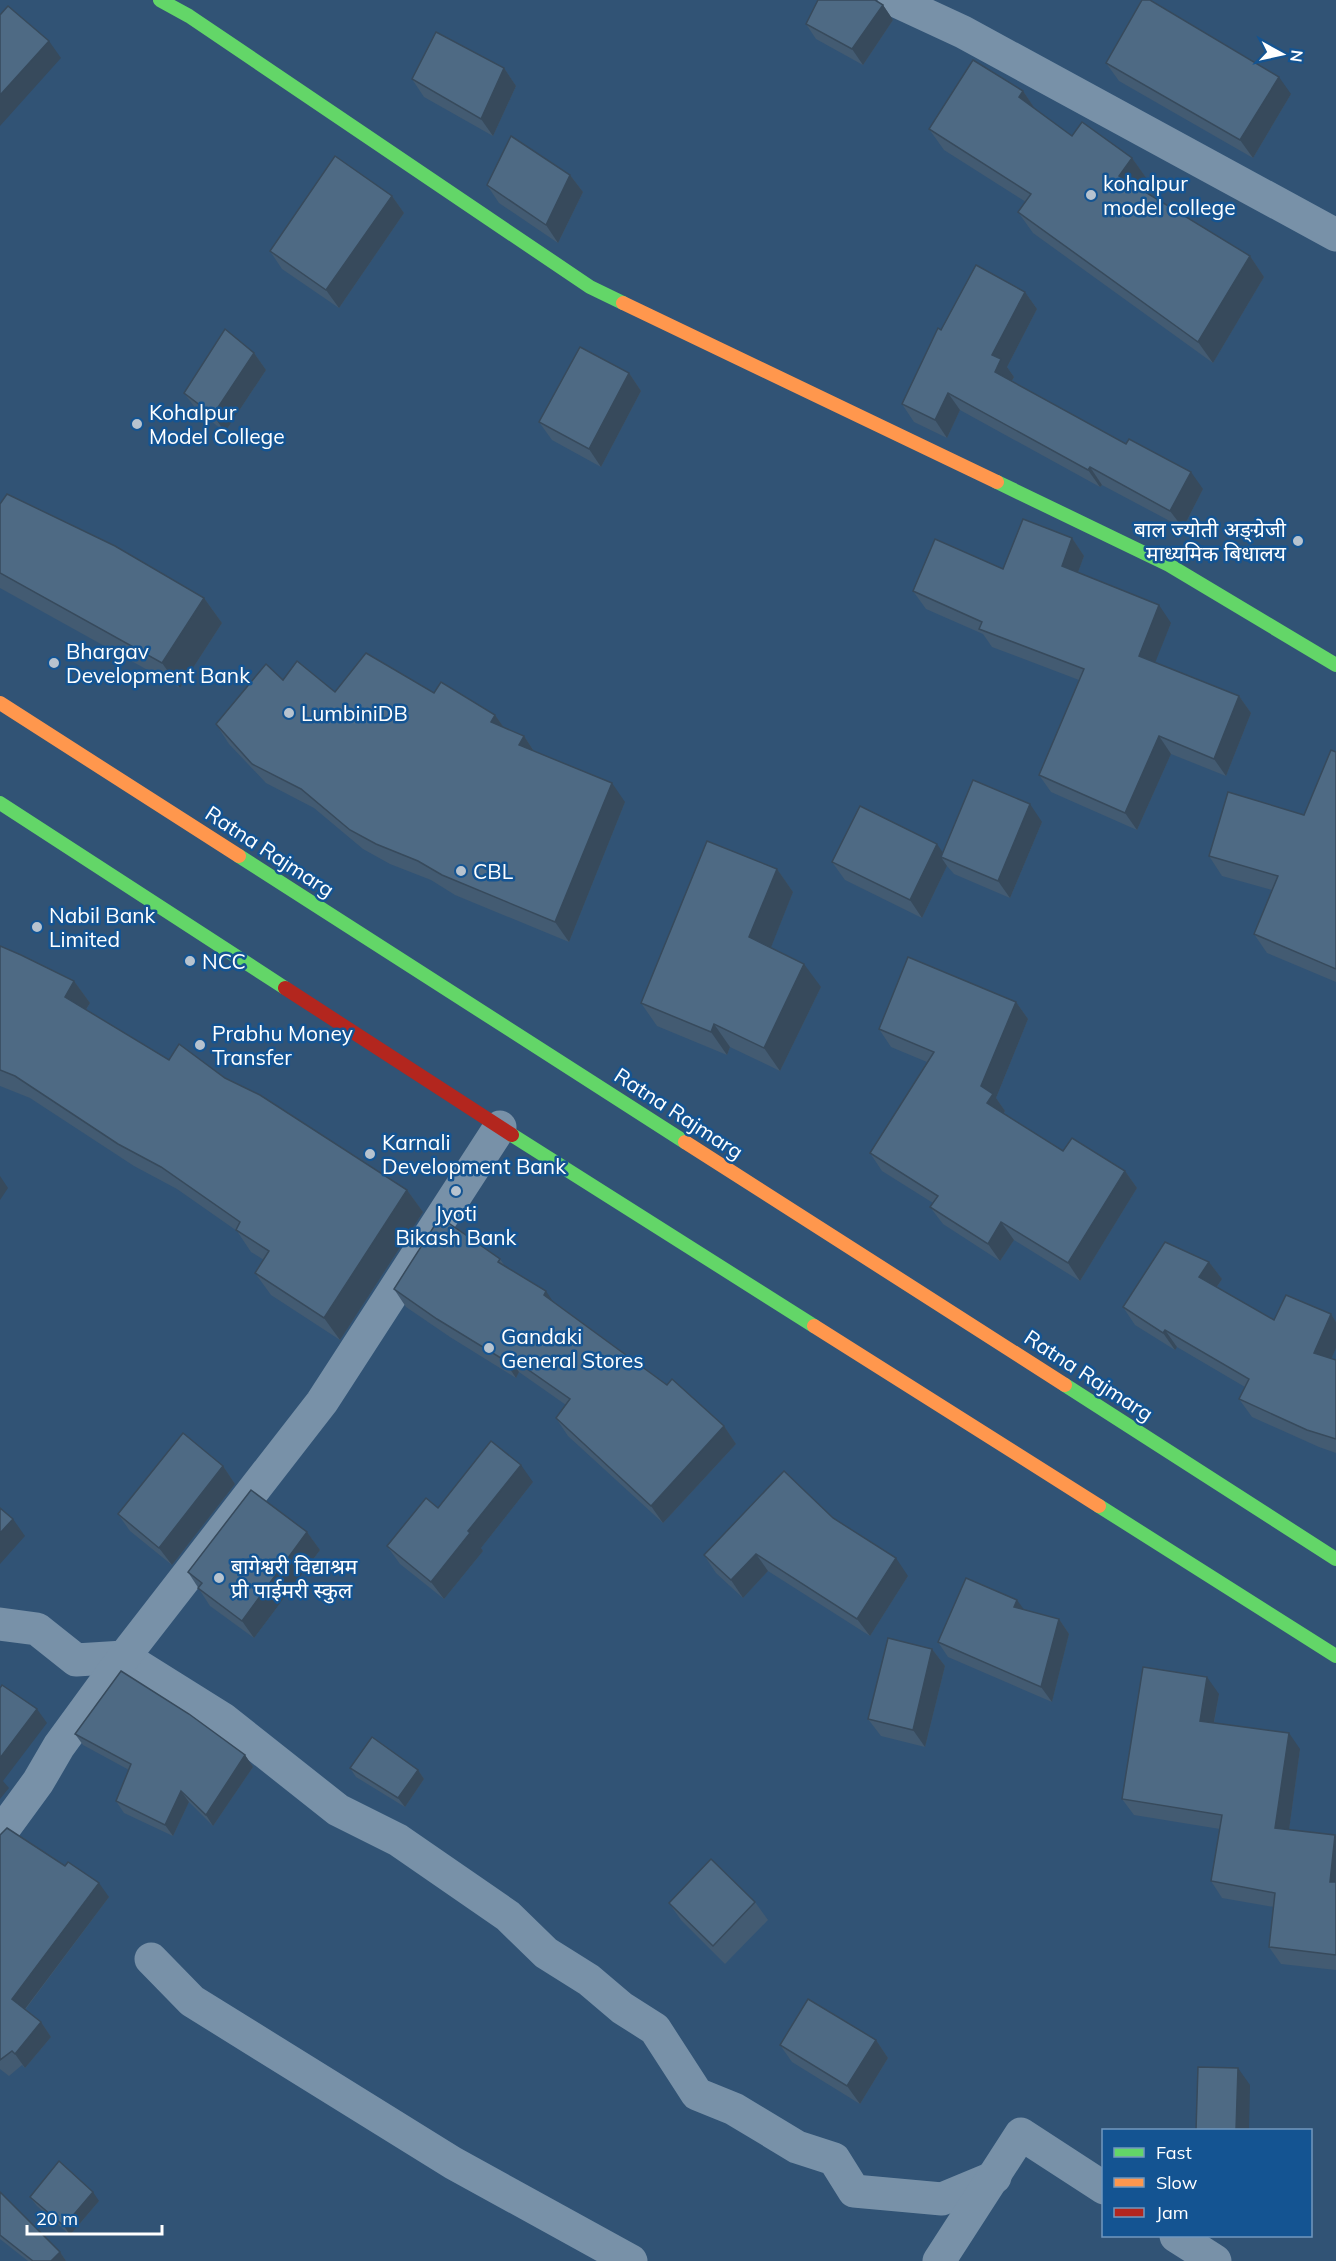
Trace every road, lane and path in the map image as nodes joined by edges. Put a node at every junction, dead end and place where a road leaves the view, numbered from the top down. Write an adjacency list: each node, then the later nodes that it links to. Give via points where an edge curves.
1 (160, 0): 3 (main road)
2 (894, 0): 4 (street, via 963,32)
3 (195, 8): 5 (main road, via 590,286 1169,565)
4 (1336, 235)
5 (1336, 665)
6 (0, 703): 9 (main road, Ratna Rajmarg)
7 (0, 803): 8 (main road)
8 (500, 1127): 11 (main road); 12 (street, via 322,1401)
9 (1336, 1559)
10 (0, 1624): 12 (street, via 37,1629 76,1660)
11 (1336, 1656)
12 (124, 1657): 13 (street); 15 (street, via 223,1719 338,1810 398,1840 508,1916 546,1953 654,2029 697,2094 734,2109 796,2147 834,2159 854,2191 942,2199)
13 (0, 1834)
14 (151, 1959): 18 (street, via 192,2001 453,2163)
15 (994, 2177): 16 (street, via 1022,2134); 19 (street)
16 (1102, 2187)
17 (1179, 2237): 20 (street)
18 (630, 2261)
19 (939, 2261)
20 (1215, 2261)

